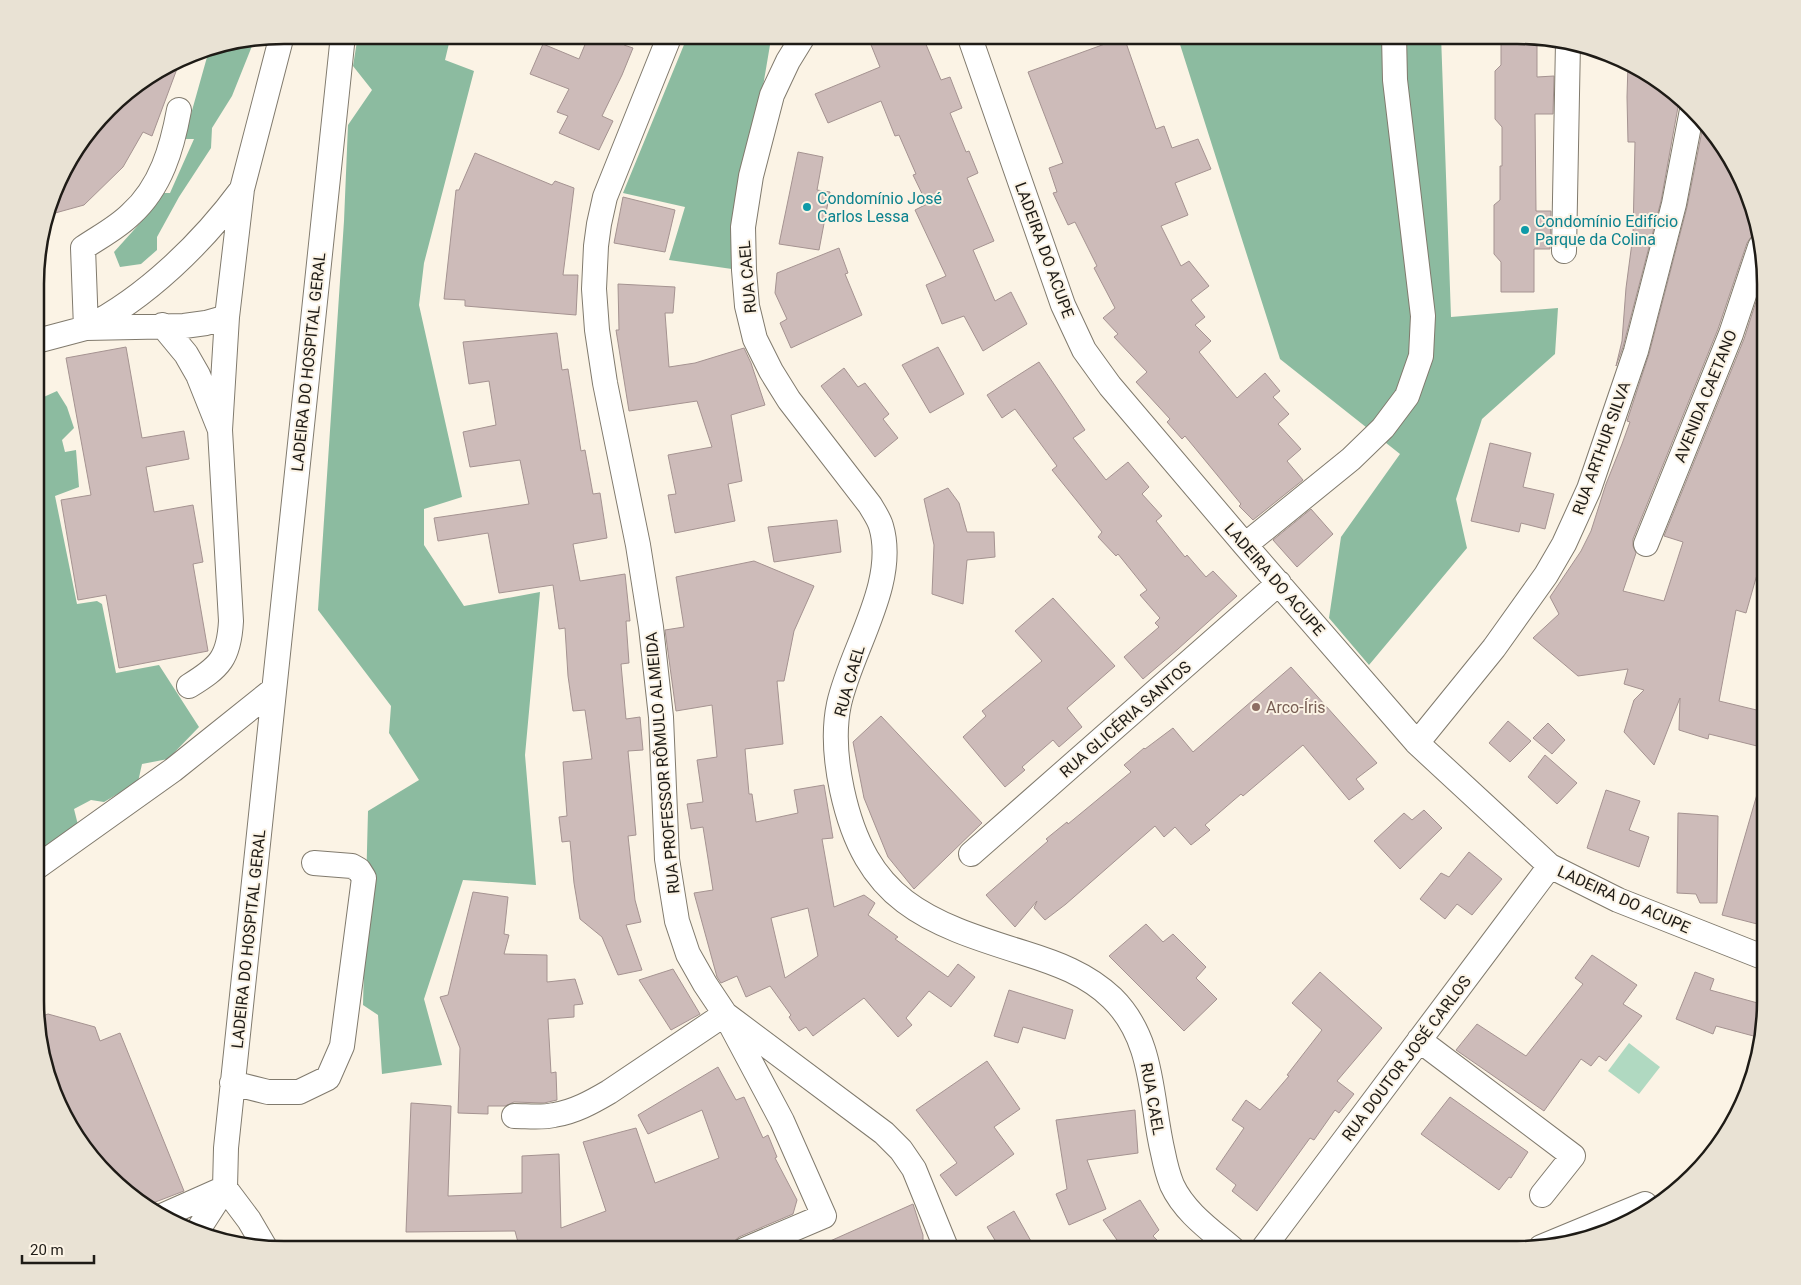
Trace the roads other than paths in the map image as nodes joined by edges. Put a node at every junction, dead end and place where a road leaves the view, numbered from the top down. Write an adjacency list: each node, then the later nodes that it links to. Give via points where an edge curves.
1 (280, 44): 10 (street)
2 (342, 44): 22 (street, LADEIRA DO HOSPITAL GERAL)
3 (666, 44): 29 (street, RUA PROFESSOR RÔMULO ALMEIDA, via 605,197 597,238 594,289 605,383 651,627 661,716 667,859 676,921 688,954)
4 (798, 44): 42 (street, RUA CAEL, via 772,95 762,132 744,227 744,270 747,306 755,339 771,371 789,400 870,505 880,524 884,543 880,588 839,706 836,732 838,760 849,819 876,873 909,906 967,935 1068,968 1101,987 1115,1000 1139,1038 1149,1066 1159,1136 1172,1185 1199,1221)
5 (972, 44): 18 (street, LADEIRA DO ACUPE, via 1063,305 1084,350 1110,386)
6 (1394, 44): 18 (street, via 1395,80 1423,316 1421,356 1407,396 1383,428 1351,459)
7 (1568, 49): 11 (street)
8 (179, 110): 15 (street, via 165,164 143,201 120,223 83,248)
9 (1691, 118): 23 (street, RUA ARTHUR SILVA, via 1674,204 1636,351 1589,489 1546,575 1494,648)
10 (242, 189): 13 (street); 15 (street, via 217,221 168,270 119,309)
11 (1564, 251)
12 (1756, 260): 19 (street, AVENIDA CAETANO, via 1731,334)
13 (227, 317): 14 (street, via 184,326); 17 (street)
14 (162, 325): 15 (street); 17 (street, via 186,354 198,375)
15 (86, 328): 16 (street)
16 (44, 339)
17 (220, 430): 21 (street, via 230,640 222,661)
18 (1245, 544): 20 (street, LADEIRA DO ACUPE)
19 (1646, 544)
20 (1279, 583): 23 (street, LADEIRA DO ACUPE); 24 (street, RUA GLICÉRIA SANTOS)
21 (189, 686)
22 (273, 690): 25 (street, via 173,770); 31 (street, LADEIRA DO HOSPITAL GERAL)
23 (1417, 743): 27 (street, LADEIRA DO ACUPE)
24 (971, 854)
25 (44, 862)
26 (314, 863): 31 (street, via 352,866 364,878 342,1046 328,1078 299,1092 268,1092)
27 (1550, 866): 28 (street, LADEIRA DO ACUPE, via 1618,900); 30 (street, RUA DOUTOR JOSÉ CARLOS)
28 (1757, 954)
29 (725, 1014): 32 (street, via 590,1103 552,1116); 40 (street, via 782,1121 824,1216); 41 (street, RUA PROFESSOR RÔMULO ALMEIDA, via 884,1133 901,1150 914,1169)
30 (1419, 1040): 34 (street, via 1573,1156); 43 (street, RUA DOUTOR JOSÉ CARLOS)
31 (232, 1084): 33 (street, LADEIRA DO HOSPITAL GERAL)
32 (514, 1116)
33 (226, 1188): 36 (street); 37 (street); 39 (street)
34 (1542, 1195)
35 (1645, 1204): 38 (street)
36 (170, 1213)
37 (200, 1227)
38 (1567, 1236)
39 (261, 1240)
40 (765, 1241)
41 (943, 1241)
42 (1223, 1241)
43 (1269, 1241)

